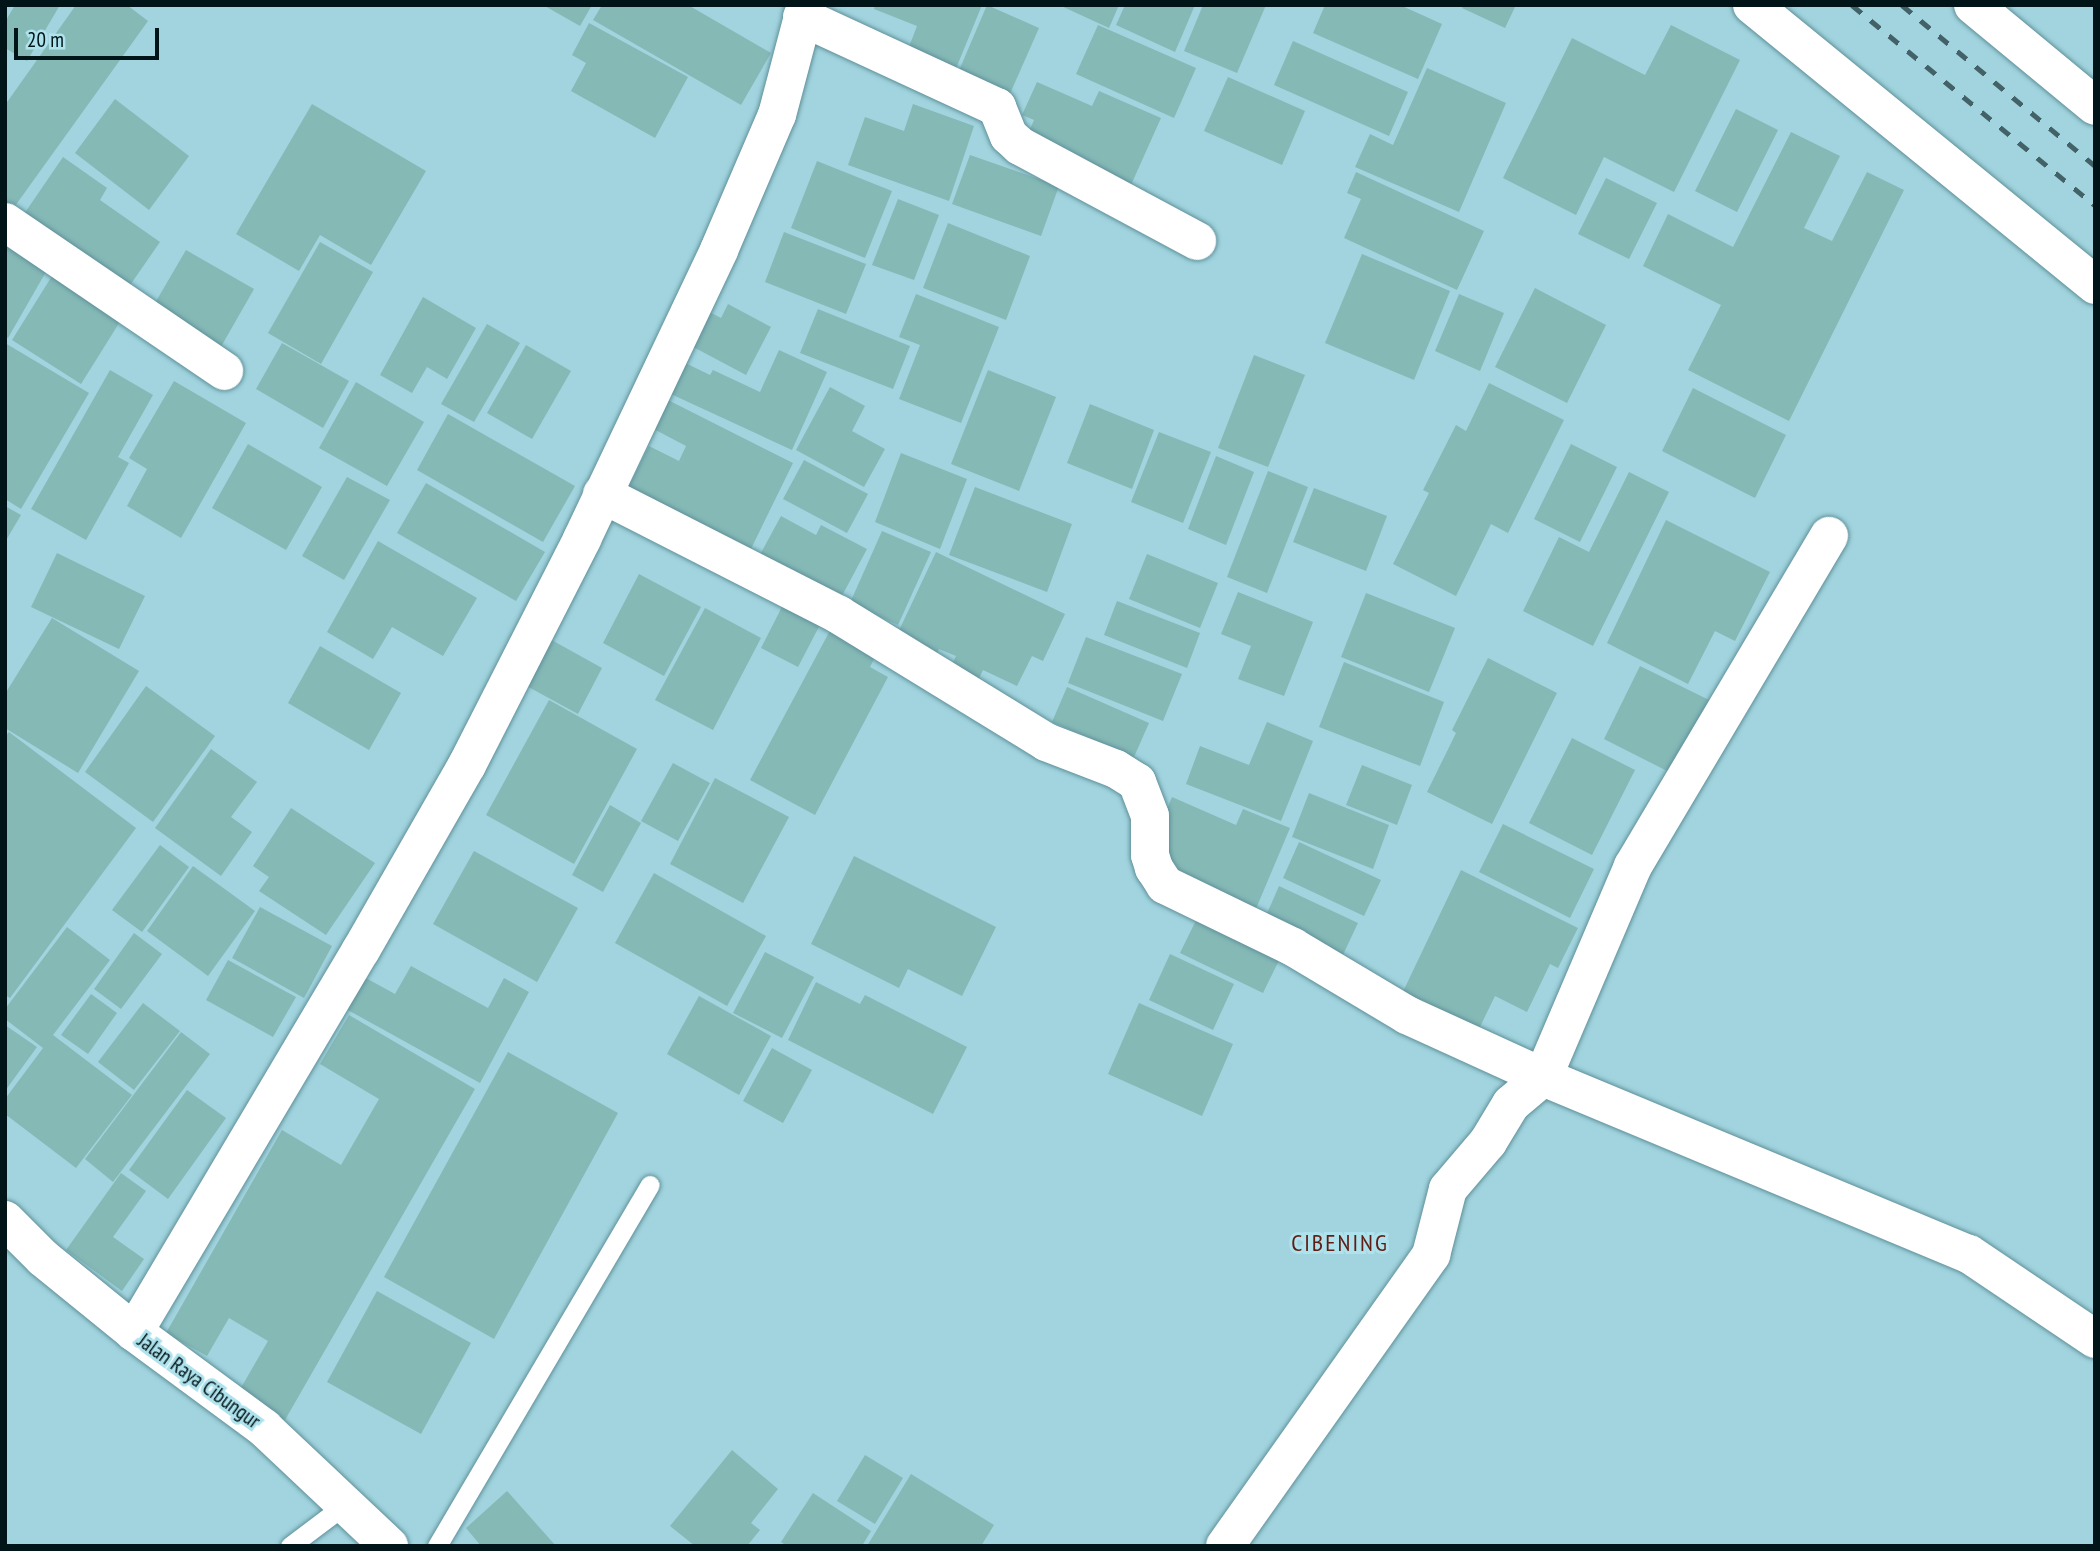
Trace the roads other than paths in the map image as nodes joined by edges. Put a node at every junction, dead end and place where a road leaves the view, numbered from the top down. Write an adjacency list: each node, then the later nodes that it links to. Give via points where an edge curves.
1 (1752, 5): 7 (main road)
2 (1973, 5): 4 (main road)
3 (804, 11): 6 (main road, via 997,107 1009,136 1020,146); 9 (main road, via 777,115)
4 (2095, 106)
5 (5, 222): 8 (main road)
6 (1197, 241)
7 (2095, 285)
8 (224, 371)
9 (603, 495): 11 (main road, via 839,615 1046,742 1137,782 1150,816 1150,855 1166,885 1293,947 1407,1015); 14 (main road, via 467,765)
10 (1829, 536): 11 (main road, via 1633,866)
11 (1543, 1077): 15 (main road, via 1969,1254); 20 (main road, via 1511,1104 1488,1142 1448,1189 1431,1255)
12 (650, 1185): 19 (lane)
13 (5, 1220): 14 (main road, Jalan Raya Cibungur, via 43,1258)
14 (134, 1332): 16 (main road, Jalan Raya Cibungur, via 264,1428)
15 (2095, 1339)
16 (343, 1506): 17 (lane); 18 (main road, Jalan Raya Cibungur)
17 (290, 1546)
18 (389, 1546)
19 (437, 1546)
20 (1225, 1546)

